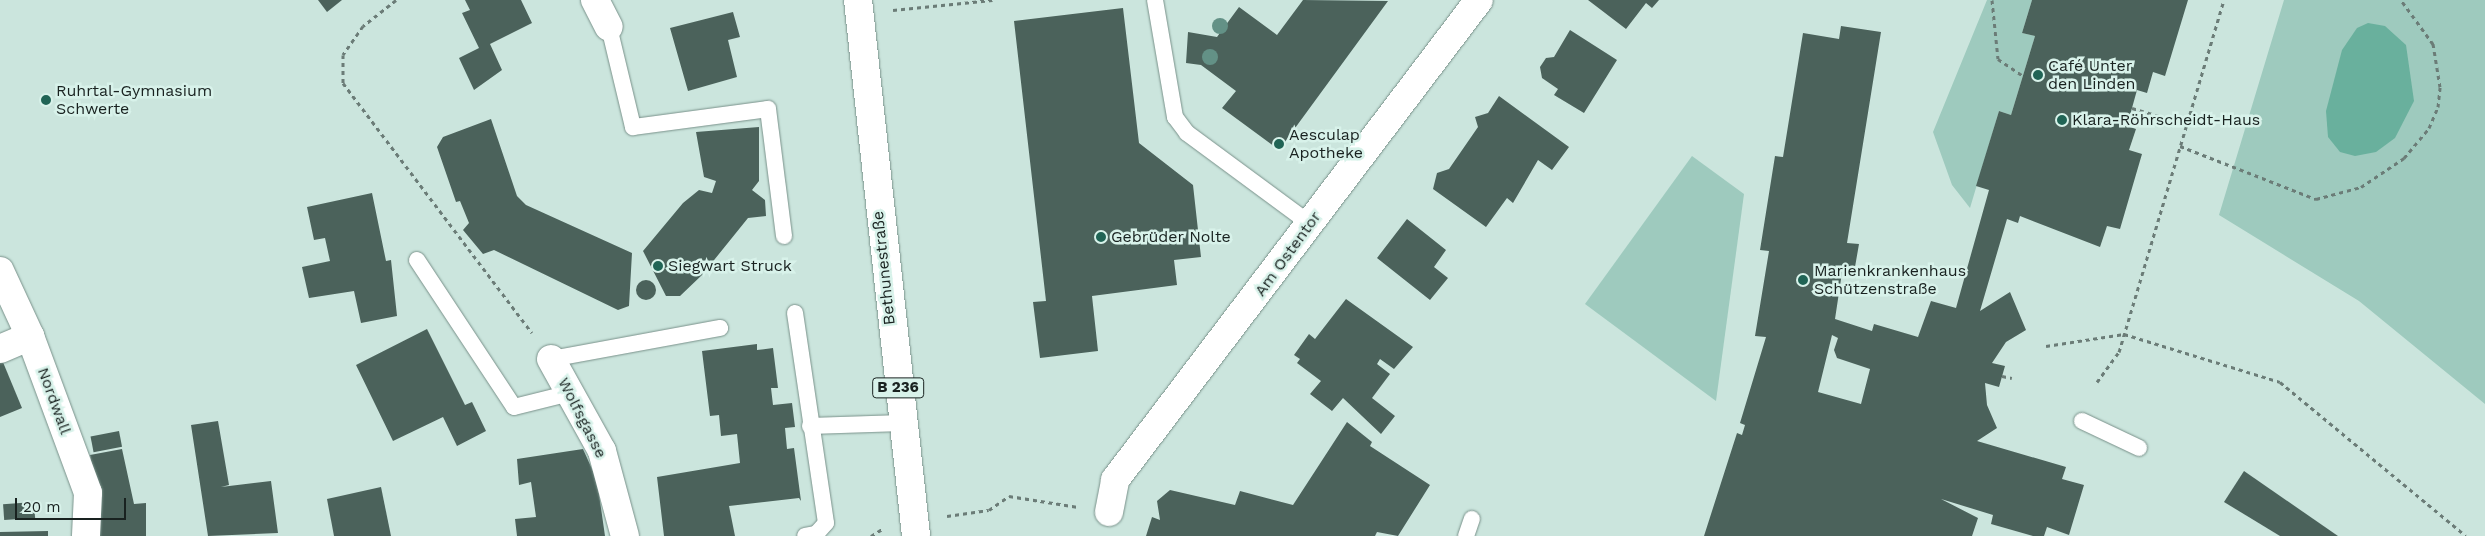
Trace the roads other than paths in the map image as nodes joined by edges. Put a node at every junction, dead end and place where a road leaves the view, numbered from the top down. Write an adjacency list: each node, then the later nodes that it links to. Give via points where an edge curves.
1 (595, 0): 5 (street)
2 (1155, 0): 6 (lane, via 1175,117 1187,133)
3 (1479, 0): 6 (street, Am Ostentor)
4 (859, 7): 17 (street, Bethunestraße / B 236)
5 (609, 27): 7 (lane, via 633,127 768,109)
6 (1309, 223): 20 (street, Am Ostentor, via 1115,480)
7 (784, 236)
8 (417, 260): 15 (lane, via 514,407)
9 (0, 272): 12 (street, Nordwall)
10 (795, 313): 18 (lane)
11 (720, 328): 14 (lane)
12 (30, 336): 13 (street); 23 (street, Nordwall, via 88,493)
13 (0, 349)
14 (551, 359): 15 (street, Wolfsgasse)
15 (570, 393): 24 (street, Wolfsgasse, via 602,451)
16 (2082, 421): 19 (lane)
17 (902, 423): 18 (lane); 22 (street, Bethunestraße / B 236)
18 (810, 426): 25 (lane, via 826,523 816,534)
19 (2139, 448)
20 (1109, 512)
21 (1472, 519): 26 (lane)
22 (915, 529)
23 (86, 536)
24 (625, 536)
25 (805, 536)
26 (1466, 536)

